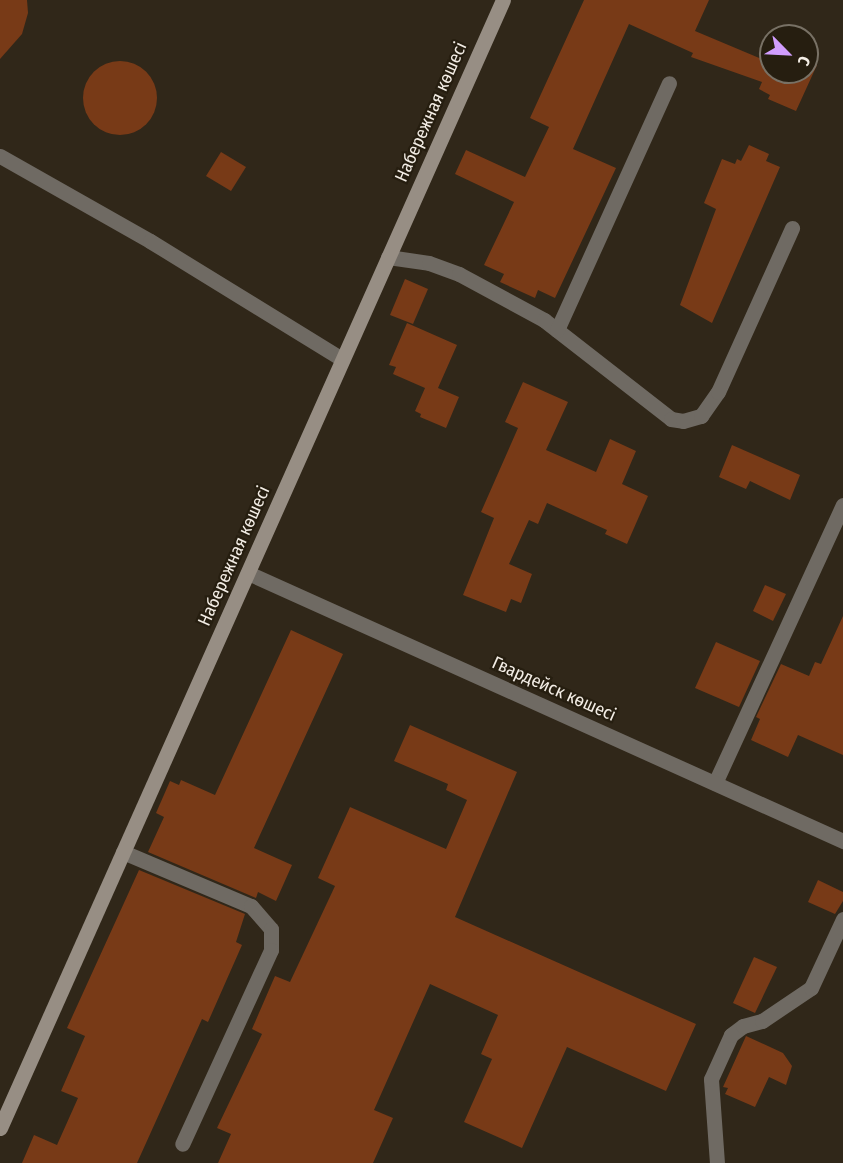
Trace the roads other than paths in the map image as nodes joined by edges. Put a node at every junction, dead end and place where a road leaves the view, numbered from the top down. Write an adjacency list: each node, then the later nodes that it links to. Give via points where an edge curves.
1 (503, 0): 5 (street, Набережная көшесі)
2 (669, 83): 6 (street)
3 (0, 156): 7 (street, via 150,241)
4 (792, 228): 6 (street, via 718,392 701,416 683,421 671,419)
5 (388, 257): 6 (street, via 429,263 459,274); 7 (street, Набережная көшесі)
6 (557, 330)
7 (342, 359): 9 (street, Набережная көшесі)
8 (843, 505): 10 (street)
9 (248, 573): 10 (street, Гвардейск көшесі); 12 (street, Набережная көшесі)
10 (715, 783): 11 (street, Гвардейск көшесі)
11 (843, 841)
12 (123, 852): 14 (street, Набережная көшесі); 15 (street, via 251,906 271,929 271,950)
13 (843, 919): 16 (street, via 811,988 762,1021 743,1026 731,1035 711,1079)
14 (0, 1128)
15 (182, 1144)
16 (717, 1163)

